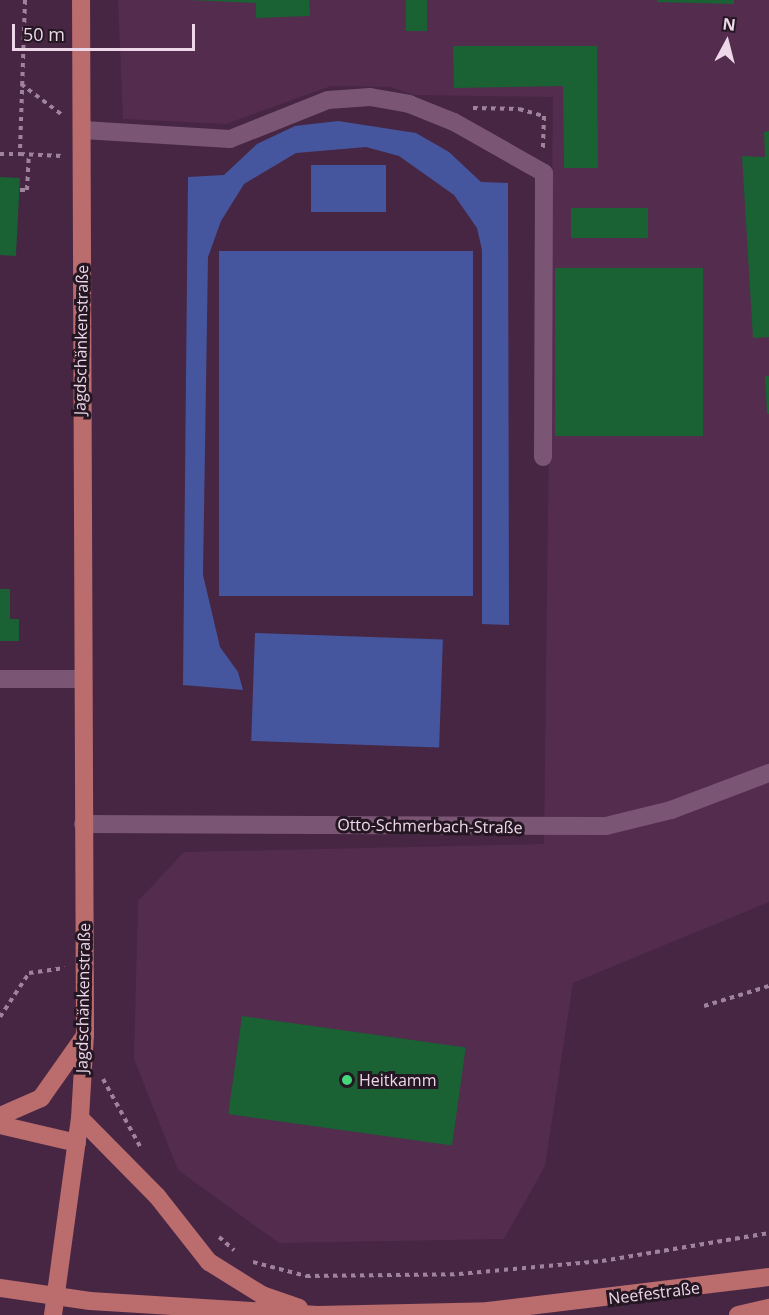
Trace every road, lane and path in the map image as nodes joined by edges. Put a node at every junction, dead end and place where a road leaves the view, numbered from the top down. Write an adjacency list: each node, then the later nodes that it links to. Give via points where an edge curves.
1 (26, 0): 3 (path)
2 (81, 0): 6 (main road, Jagdschänkenstraße)
3 (20, 84): 5 (path, via 62,115); 9 (path)
4 (464, 108): 13 (path, via 519,109 544,116)
5 (62, 125)
6 (83, 130): 13 (street, via 230,139 328,99 370,97 409,104 454,122); 17 (main road, Jagdschänkenstraße)
7 (62, 145): 11 (path)
8 (0, 154): 9 (path)
9 (20, 154): 10 (path)
10 (29, 154): 11 (path); 14 (path, via 27,190)
11 (62, 155): 12 (path)
12 (62, 166)
13 (542, 172): 15 (street)
14 (20, 190)
15 (543, 457)
16 (0, 679): 17 (street)
17 (83, 679): 19 (main road, Jagdschänkenstraße)
18 (769, 773): 19 (street, Otto-Schmerbach-Straße, via 682,807 606,826)
19 (83, 824): 20 (main road, Jagdschänkenstraße)
20 (84, 968): 23 (path, via 28,973); 24 (main road, Jagdschänkenstraße)
21 (769, 986): 22 (path)
22 (704, 1005)
23 (0, 1017)
24 (85, 1035): 25 (main road, Jagdschänkenstraße); 26 (main road, via 41,1098)
25 (83, 1059): 27 (main road, Jagdschänkenstraße); 30 (path, via 107,1084)
26 (0, 1116)
27 (80, 1118): 29 (main road, Jagdschänkenstraße); 37 (main road, via 157,1196 209,1262 262,1295)
28 (0, 1125): 29 (main road)
29 (77, 1143): 36 (main road, Jagdschänkenstraße)
30 (144, 1153)
31 (211, 1230): 32 (path, via 244,1258 270,1270 352,1277 520,1270)
32 (769, 1233)
33 (769, 1277): 37 (main road, Neefestraße, via 488,1311)
34 (6, 1289): 37 (main road, Neefestraße, via 90,1301)
35 (769, 1308): 38 (main road)
36 (53, 1315)
37 (318, 1315)
38 (738, 1315)

